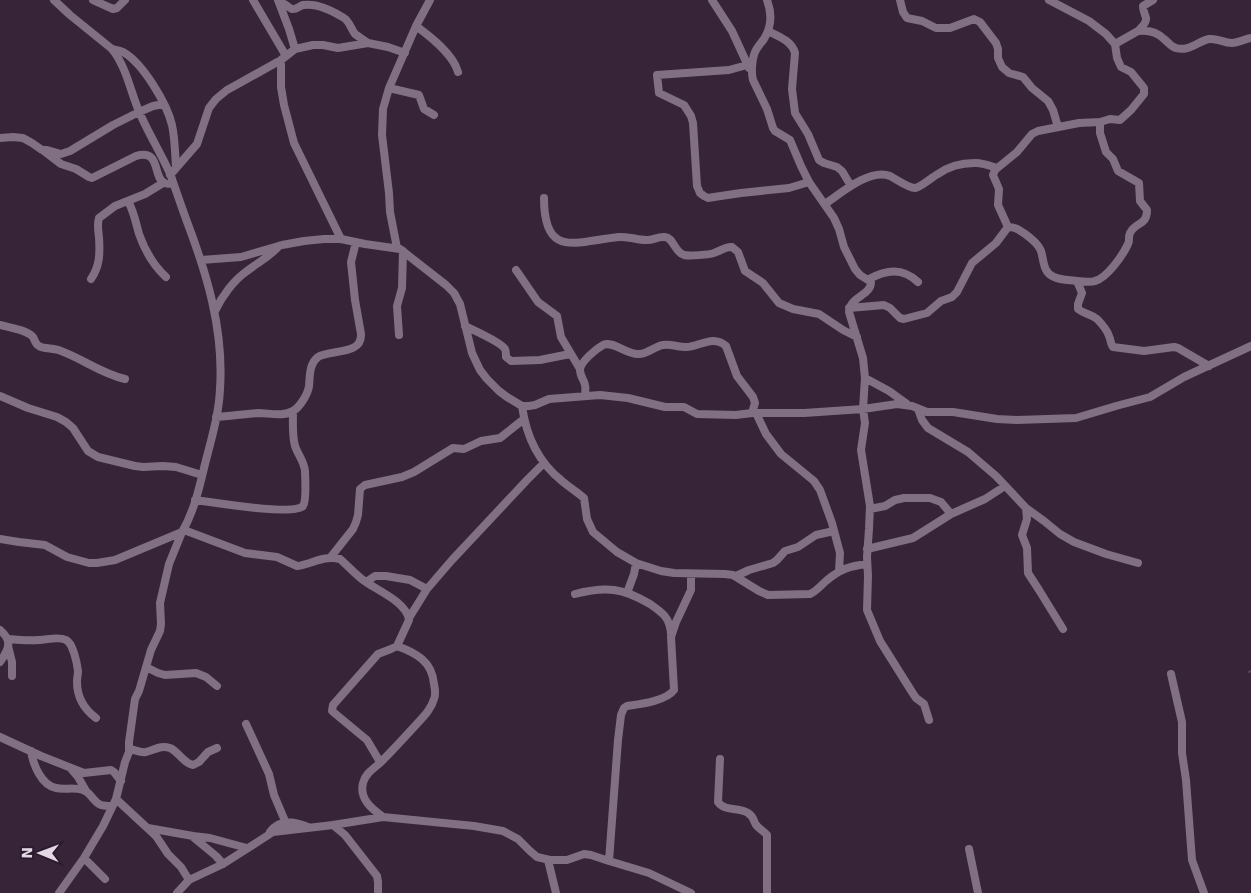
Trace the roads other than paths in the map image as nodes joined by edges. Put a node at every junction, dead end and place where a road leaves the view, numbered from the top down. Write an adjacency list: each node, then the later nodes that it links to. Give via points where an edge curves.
1 (54, 0): 18 (street)
2 (92, 0): 3 (street, via 113,9)
3 (124, 0)
4 (253, 0): 21 (street)
5 (430, 0): 12 (street)
6 (712, 0): 22 (street, via 732,31)
7 (767, 0): 13 (street, via 771,14)
8 (900, 0): 30 (street, via 907,18 936,28 950,28 977,19 997,46 1002,67 1022,77 1046,98)
9 (1049, 0): 17 (street, via 1089,21)
10 (1154, 0): 14 (street, via 1144,6 1146,19)
11 (279, 1): 16 (street, via 291,9 303,5 325,9 346,20 354,32); 19 (street)
12 (416, 26): 20 (street); 23 (street, via 448,54)
13 (768, 31): 24 (street, via 754,54); 39 (street, via 794,49 793,107 815,153 821,162 842,171)
14 (1138, 31): 15 (street, via 1157,34 1177,49 1208,39 1233,43); 17 (street)
15 (1251, 38)
16 (368, 43): 19 (street, via 338,48 313,45); 20 (street)
17 (1115, 44): 29 (street, via 1119,63 1140,82 1144,94 1122,119)
18 (112, 49): 26 (street, via 123,52 136,63); 27 (street, via 126,73)
19 (295, 49): 21 (street)
20 (405, 52): 25 (street)
21 (284, 58): 33 (street, via 216,99 207,112 197,144); 44 (street, via 281,87 294,143)
22 (747, 65): 24 (street); 36 (street, via 729,70 657,75 659,93 684,105 692,120 700,192 708,198 789,188)
23 (458, 72)
24 (752, 76): 36 (street, via 773,128 790,140)
25 (389, 88): 28 (street, via 419,96 424,109); 47 (street, via 383,109 382,135 391,220)
26 (164, 104): 27 (street); 33 (street, via 172,123)
27 (139, 112): 32 (street, via 64,153); 35 (street)
28 (434, 115)
29 (1100, 122): 30 (street); 53 (street, via 1106,152 1118,171 1139,183 1140,201 1147,209 1147,216 1132,231 1128,243 1106,274 1095,282)
30 (1058, 126): 34 (street, via 1032,134)
31 (0, 138): 32 (street, via 23,138)
32 (42, 150): 37 (street, via 88,178 144,154 154,162)
33 (176, 167): 35 (street)
34 (997, 168): 39 (street, via 975,162 953,166 916,188 881,174); 43 (street, via 993,173 999,189 998,205)
35 (170, 175): 38 (street)
36 (809, 182): 42 (street)
37 (163, 183): 38 (street); 41 (street)
38 (173, 184): 48 (street)
39 (851, 186): 42 (street)
40 (544, 198): 60 (street, via 549,228 562,242 666,237 679,252 688,255 711,254 732,246 738,252 745,271 763,283 779,303 819,314)
41 (128, 201): 50 (street, via 147,253); 51 (street, via 99,218 100,258)
42 (825, 204): 52 (street, via 837,223 855,269)
43 (1008, 226): 53 (street, via 1019,230 1039,248 1048,274); 55 (street, via 996,242 972,263 957,292 941,300 928,313 904,319 884,305)
44 (341, 239): 45 (street); 46 (street)
45 (356, 242): 47 (street); 73 (street, via 352,262 361,341 348,350 316,359 309,386)
46 (278, 246): 48 (street, via 241,257); 56 (street, via 269,257 236,280)
47 (400, 250): 58 (street, via 454,293); 59 (street)
48 (201, 260): 56 (street)
49 (516, 270): 62 (street, via 538,302 557,316 561,337)
50 (166, 277)
51 (91, 279)
52 (869, 279): 54 (street, via 885,272 900,272); 55 (street, via 872,284 869,290 855,299)
53 (1077, 280): 63 (street, via 1082,293 1078,309 1097,318 1113,347 1144,351 1178,348)
54 (918, 282)
55 (849, 308): 60 (street)
56 (215, 311): 75 (street, via 221,382)
57 (0, 325): 66 (street, via 30,334 39,347 59,350)
58 (465, 326): 62 (street, via 503,346 506,357 511,361); 70 (street, via 480,370 499,391)
59 (399, 335)
60 (857, 337): 65 (street)
61 (1251, 346): 63 (street)
62 (570, 354): 64 (street)
63 (1209, 366): 72 (street, via 1150,397 1076,418 1017,420)
64 (580, 369): 68 (street, via 585,384); 74 (street, via 594,351 608,344 638,354 661,345 686,347 705,341 725,344 737,376 753,397)
65 (865, 378): 69 (street); 71 (street)
66 (125, 379)
67 (0, 396): 78 (street, via 66,422 88,451 98,457 135,466 176,467)
68 (584, 396): 70 (street, via 549,399 536,405); 74 (street, via 628,398 657,406 684,407 698,414)
69 (908, 405): 71 (street); 72 (street)
70 (522, 406): 76 (street)
71 (863, 409): 74 (street); 82 (street, via 862,456)
72 (918, 409): 79 (street, via 928,428 968,452)
73 (293, 411): 75 (street); 80 (street, via 295,446 305,470 302,506 272,510)
74 (754, 413): 85 (street, via 781,454 818,486)
75 (216, 417): 78 (street)
76 (524, 419): 77 (street, via 531,441); 88 (street, via 500,438 481,441 464,449 453,448 402,477 365,485 360,489 356,522)
77 (544, 464): 89 (street, via 584,498 593,532); 96 (street)
78 (202, 475): 80 (street)
79 (1005, 486): 81 (street); 83 (street, via 985,499)
80 (195, 500): 84 (street)
81 (1026, 508): 90 (street, via 1069,540); 101 (street, via 1028,519 1022,535 1027,548 1027,572)
82 (870, 509): 83 (street, via 899,499 930,498 941,502); 87 (street)
83 (950, 514): 87 (street, via 913,538)
84 (183, 531): 86 (street, via 115,560 97,563 67,556 45,545); 88 (street, via 244,553 277,556 297,566); 106 (street, via 169,564 160,603 160,628)
85 (834, 531): 92 (street, via 840,553); 94 (street, via 816,535 785,551 775,562)
86 (0, 539)
87 (868, 549): 91 (street)
88 (330, 558): 95 (street, via 342,560)
89 (636, 563): 93 (street, via 661,571); 97 (street)
90 (1138, 563)
91 (867, 564): 92 (street); 111 (street, via 867,606 872,624 908,687 924,704)
92 (839, 571): 94 (street, via 813,593 804,594 768,595)
93 (691, 574): 94 (street); 102 (street, via 691,590)
94 (736, 576)
95 (366, 582): 96 (street, via 375,576 386,576 410,580); 99 (street, via 392,598)
96 (427, 589): 99 (street)
97 (627, 592): 98 (street, via 602,589); 102 (street, via 662,612)
98 (575, 594)
99 (409, 618): 104 (street)
100 (0, 630): 103 (street)
101 (1063, 630)
102 (671, 634): 134 (street, via 674,690 653,701 627,706 621,715)
103 (8, 643): 105 (street); 108 (street); 110 (street, via 61,638 70,643 78,670 80,699)
104 (396, 646): 118 (street, via 423,659 428,665 435,697 430,710); 118 (street, via 378,654 333,705 332,712 368,740)
105 (0, 662)
106 (146, 667): 109 (street, via 164,675 196,672); 115 (street, via 135,698)
107 (1171, 674): 145 (street, via 1182,722 1192,860)
108 (12, 676)
109 (217, 686)
110 (96, 718)
111 (929, 720)
112 (246, 724): 124 (street)
113 (0, 737): 116 (street)
114 (218, 748): 115 (street, via 193,765 167,748 157,747 144,753)
115 (130, 749): 120 (street)
116 (32, 751): 119 (street); 121 (street, via 32,759 46,783 56,788)
117 (720, 759): 143 (street, via 718,802 724,808 750,814 755,824 768,834)
118 (380, 762): 123 (street, via 366,776 362,790 370,807)
119 (71, 768): 120 (street, via 86,774 111,770); 121 (street)
120 (121, 781): 122 (street)
121 (86, 791): 122 (street, via 101,805)
122 (114, 803): 127 (street); 132 (street)
123 (383, 817): 125 (street); 133 (street, via 503,831 537,857)
124 (286, 821): 126 (street); 128 (street)
125 (333, 825): 126 (street); 140 (street, via 345,835 377,876)
126 (311, 827): 128 (street)
127 (148, 828): 129 (street); 137 (street)
128 (269, 834): 130 (street)
129 (193, 836): 130 (street); 135 (street)
130 (247, 848): 135 (street)
131 (969, 850): 144 (street)
132 (84, 858): 136 (street); 138 (street)
133 (548, 860): 134 (street, via 588,854); 141 (street)
134 (609, 861): 142 (street, via 649,873)
135 (223, 864): 137 (street)
136 (105, 878)
137 (189, 880): 139 (street)
138 (59, 893)
139 (177, 893)
140 (378, 893)
141 (556, 893)
142 (691, 893)
143 (767, 893)
144 (978, 893)
145 (1204, 893)

